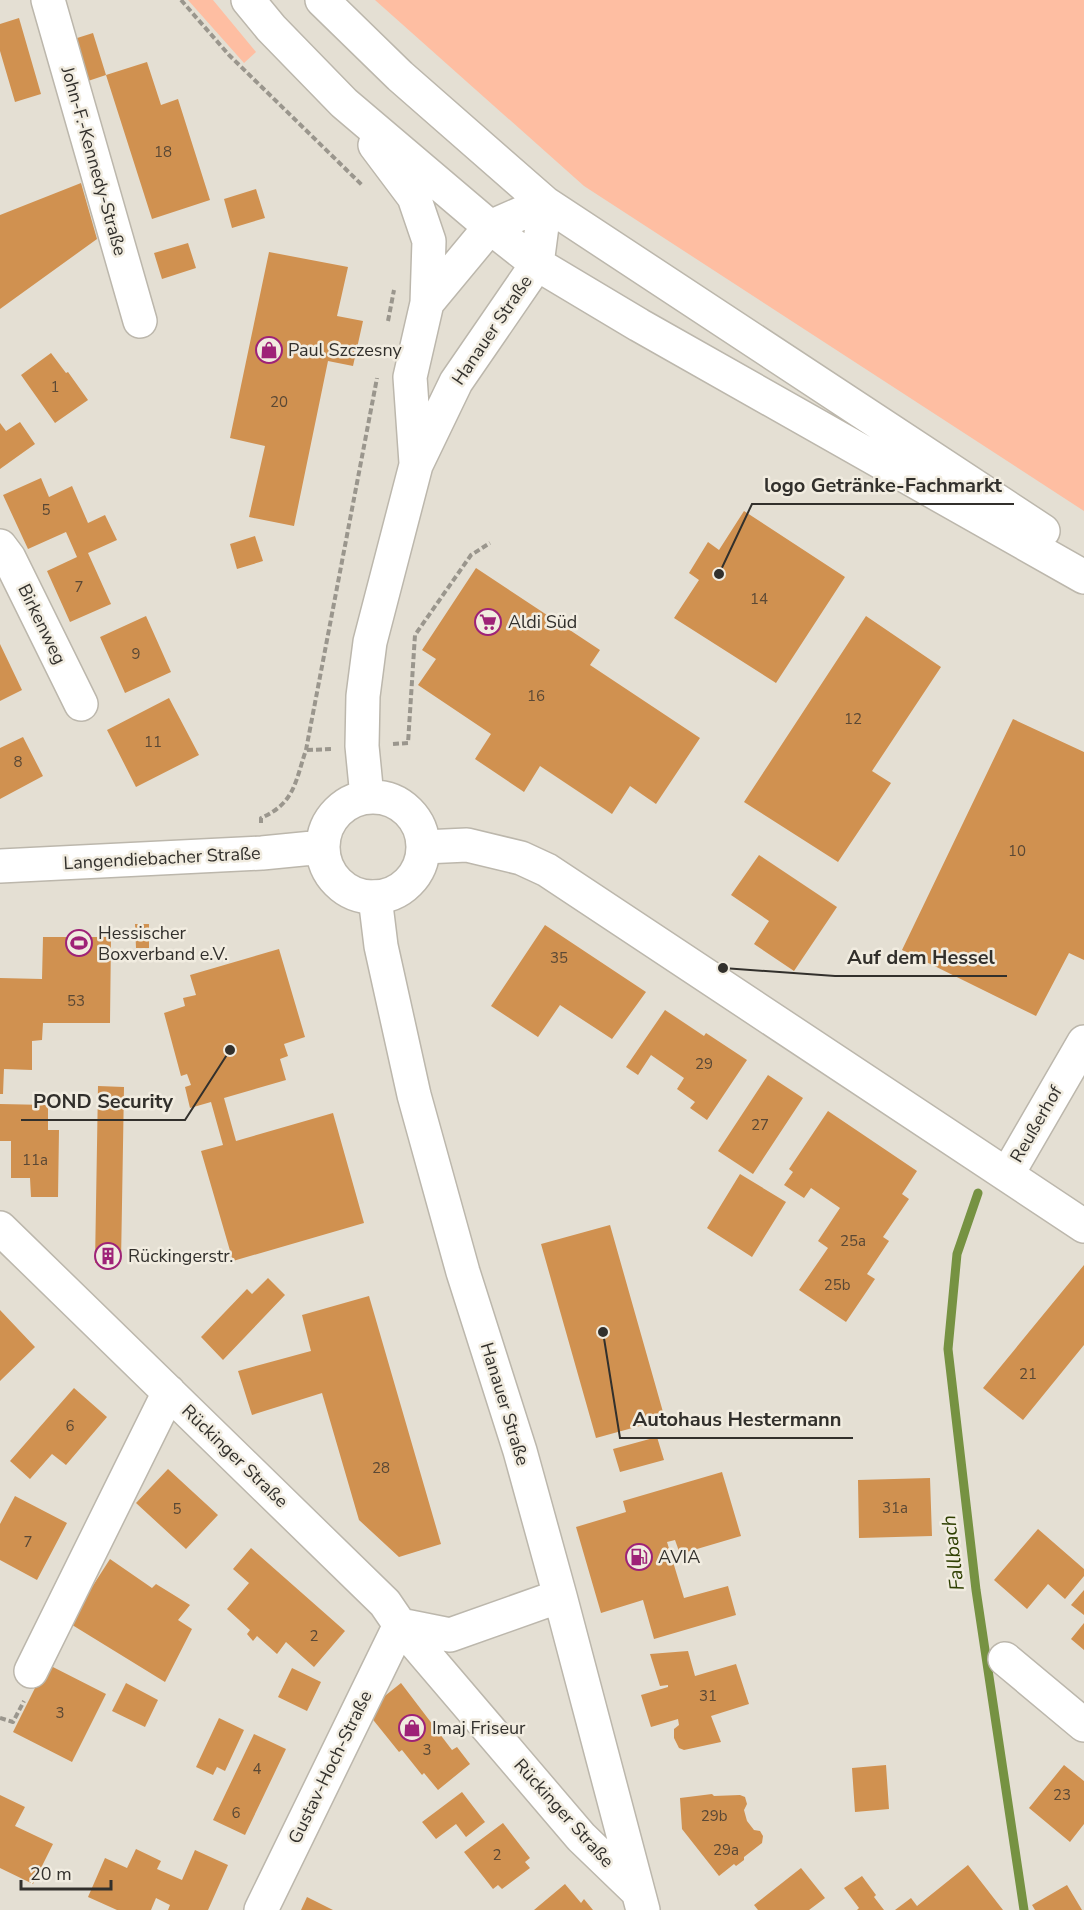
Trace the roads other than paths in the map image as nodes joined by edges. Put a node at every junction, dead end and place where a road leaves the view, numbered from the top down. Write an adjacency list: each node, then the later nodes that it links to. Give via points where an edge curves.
1 (48, 0): 9 (street, John-F.-Kennedy-Straße)
2 (248, 0): 4 (street)
3 (322, 0): 5 (street, via 400,76)
4 (344, 103): 6 (street); 8 (street, Hanauer Straße, via 414,197 429,241)
5 (545, 203): 6 (street, Hanauer Straße); 7 (street, Hanauer Straße); 12 (street)
6 (490, 227): 7 (street); 8 (street, Hanauer Straße)
7 (537, 264): 10 (street, Hanauer Straße, via 456,382); 13 (street)
8 (427, 303): 10 (street, Hanauer Straße, via 410,377)
9 (140, 321)
10 (416, 465): 15 (street, Hanauer Straße, via 370,642 362,736)
11 (0, 546): 14 (street, Birkenweg)
12 (1084, 558)
13 (1084, 577)
14 (81, 704)
15 (367, 797): 16 (street, via 400,804 413,815); 17 (street, via 341,808 328,826)
16 (424, 846): 19 (street, via 420,866 410,882 388,896); 21 (street, via 467,845 521,858 547,870)
17 (323, 847): 18 (street, Langendiebacher Straße); 19 (street, via 332,877 359,895)
18 (0, 866)
19 (375, 897): 25 (street, Hanauer Straße, via 381,946 414,1095)
20 (1084, 1042): 21 (street, Reußerhof)
21 (1007, 1175): 22 (street)
22 (1084, 1226)
23 (0, 1228): 24 (street, Rückinger Straße)
24 (169, 1392): 26 (street, Rückinger Straße, via 385,1603); 28 (street, Rückinger Straße)
25 (560, 1596): 26 (street, via 450,1635); 30 (street, Hanauer Straße)
26 (400, 1625): 30 (street, Rückinger Straße, via 581,1837); 31 (street, Gustav-Hoch-Straße)
27 (1005, 1659): 29 (street)
28 (31, 1671)
29 (1084, 1725)
30 (640, 1900)
31 (261, 1910)

